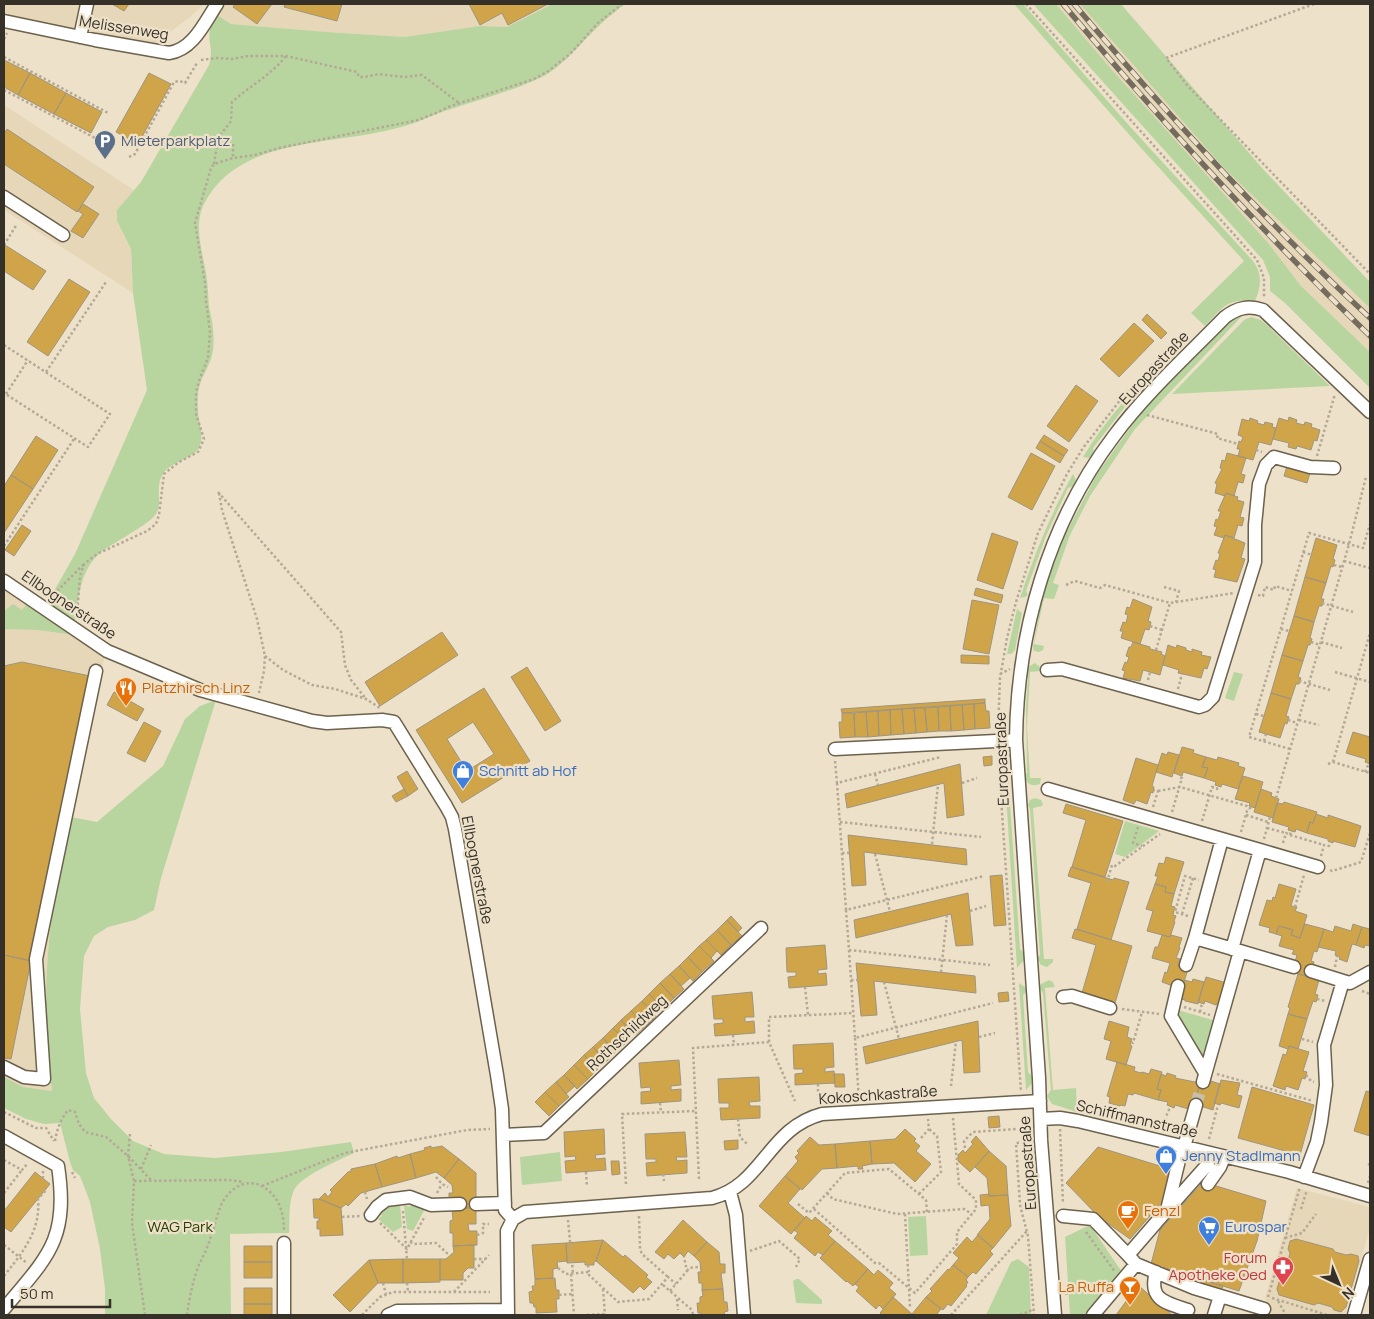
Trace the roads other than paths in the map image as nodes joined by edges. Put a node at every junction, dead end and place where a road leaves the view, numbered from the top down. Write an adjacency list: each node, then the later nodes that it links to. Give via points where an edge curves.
1 (86, 4): 4 (street)
2 (217, 4): 4 (street, Melissenweg, via 194,38 177,52)
3 (4, 21): 4 (street, Melissenweg)
4 (80, 37)
5 (4, 197): 6 (street)
6 (63, 235)
7 (1370, 412): 12 (street, Europastraße, via 1267,314 1253,307 1241,308 1225,317 1115,435 1089,472 1065,517 1049,555 1027,633 1016,705)
8 (1334, 468): 10 (street, via 1314,467 1274,457 1266,465 1259,484 1255,562 1213,697 1205,706 1062,669)
9 (4, 581): 33 (street, Ellbognerstraße, via 107,651 200,690 327,723 394,722 452,817 497,1075)
10 (1047, 670)
11 (96, 671): 29 (street, via 36,959 44,1079 24,1078)
12 (1016, 740): 13 (street); 30 (street, Europastraße)
13 (834, 749)
14 (1048, 789): 15 (street)
15 (1222, 839): 16 (street); 19 (street)
16 (1260, 850): 17 (street); 20 (street)
17 (1312, 865)
18 (761, 928): 33 (street, Rothschildweg, via 544,1133)
19 (1195, 938): 20 (street); 21 (street)
20 (1236, 950): 22 (street); 26 (street, via 1205,1075 1173,1010)
21 (1186, 965)
22 (1294, 967)
23 (1311, 972): 25 (street)
24 (1370, 972): 25 (street, via 1350,983)
25 (1343, 981): 39 (street, via 1324,1045 1324,1104)
26 (1178, 986)
27 (1062, 997): 28 (street, via 1072,996)
28 (1110, 1008)
29 (4, 1067)
30 (1040, 1101): 32 (street, Europastraße); 41 (street, Kokoschkastraße, via 822,1114 801,1121 780,1138 742,1184)
31 (1196, 1105): 35 (street)
32 (1041, 1119): 35 (street, Schiffmannstraße, via 1060,1118 1078,1122); 63 (street, Europastraße)
33 (502, 1132): 42 (street, Ellbognerstraße)
34 (4, 1136): 57 (street, via 58,1166 62,1190 60,1220 50,1250)
35 (1182, 1152): 36 (street, Schiffmannstraße); 45 (street)
36 (1224, 1157): 38 (street); 39 (street, Schiffmannstraße)
37 (1208, 1164): 45 (street)
38 (1208, 1184)
39 (1304, 1184): 40 (street, Schiffmannstraße)
40 (1369, 1190)
41 (730, 1192): 48 (street, Kokoschkastraße, via 712,1198 525,1212); 62 (street, via 736,1215)
42 (504, 1203): 44 (street); 48 (street, Ellbognerstraße, via 505,1210)
43 (460, 1204): 46 (street, via 431,1204 410,1197 401,1198 386,1200)
44 (476, 1204)
45 (1167, 1210): 51 (street)
46 (371, 1215)
47 (1063, 1216): 51 (street, via 1093,1219)
48 (513, 1219): 58 (street, via 507,1232)
49 (284, 1243): 60 (street)
50 (1370, 1259): 67 (street)
51 (1132, 1260): 52 (street); 64 (street)
52 (1156, 1272): 53 (street); 59 (street, via 1153,1282 1156,1294 1164,1302)
53 (1194, 1288): 54 (street); 59 (street)
54 (1220, 1296): 55 (street); 65 (street)
55 (1240, 1302): 56 (street); 66 (street)
56 (1266, 1303)
57 (4, 1309)
58 (508, 1312): 61 (street, via 397,1311)
59 (1187, 1313)
60 (284, 1315)
61 (388, 1315)
62 (744, 1315)
63 (1055, 1315)
64 (1093, 1315)
65 (1214, 1315)
66 (1236, 1315)
67 (1354, 1315)

